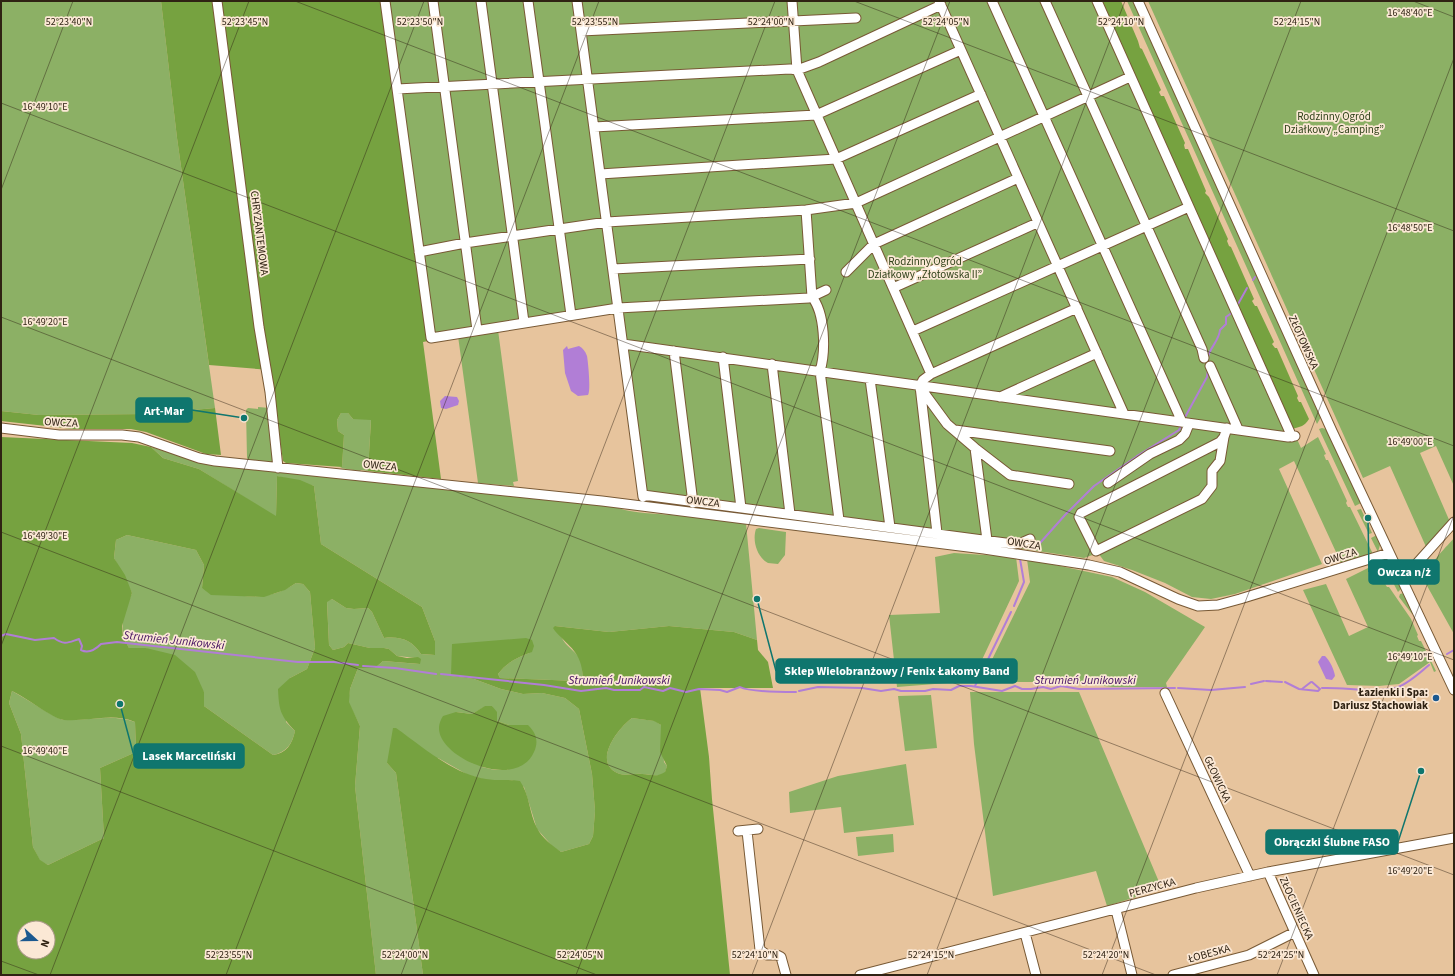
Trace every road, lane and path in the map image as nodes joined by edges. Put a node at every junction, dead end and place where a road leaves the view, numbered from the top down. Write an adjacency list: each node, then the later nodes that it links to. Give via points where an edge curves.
1 (217, 1): 78 (street, CHRYZANTEMOWA)
2 (385, 1): 23 (street)
3 (433, 1): 22 (street)
4 (481, 1): 21 (street)
5 (528, 1): 20 (street)
6 (577, 1): 15 (street)
7 (792, 1): 14 (street)
8 (992, 1): 27 (street)
9 (1045, 1): 25 (street)
10 (1098, 1): 18 (street)
11 (1138, 1): 90 (street, ZŁOTOWSKA, via 1327,422)
12 (940, 3): 16 (street); 17 (street, via 819,62)
13 (856, 18): 14 (street)
14 (793, 21): 15 (street); 17 (street)
15 (581, 31): 19 (street)
16 (961, 50): 24 (street); 26 (street)
17 (797, 70): 19 (street, via 790,68); 26 (street)
18 (1130, 77): 25 (street); 34 (street)
19 (586, 79): 20 (street); 28 (street)
20 (538, 81): 21 (street); 39 (street)
21 (492, 84): 22 (street); 40 (street)
22 (444, 86): 23 (street); 41 (street)
23 (397, 90): 44 (street)
24 (981, 94): 29 (street); 30 (street)
25 (1087, 97): 27 (street); 38 (street)
26 (816, 114): 28 (street); 30 (street)
27 (1045, 117): 29 (street); 43 (street)
28 (594, 127): 31 (street)
29 (1000, 137): 32 (street); 33 (street)
30 (836, 159): 31 (street); 33 (street)
31 (600, 174): 36 (street)
32 (1018, 178): 37 (street); 42 (street)
33 (856, 202): 35 (street); 42 (street)
34 (1189, 207): 38 (street); 73 (street, via 1294,436)
35 (806, 210): 36 (street); 45 (street)
36 (607, 222): 39 (street); 47 (street)
37 (1037, 223): 46 (street); 49 (street)
38 (1146, 226): 43 (street); 62 (street)
39 (558, 229): 40 (street); 54 (street)
40 (512, 236): 41 (street); 55 (street)
41 (465, 243): 44 (street); 56 (street)
42 (874, 244): 48 (street); 49 (street)
43 (1102, 246): 46 (street); 71 (street)
44 (419, 252): 56 (street, via 431,338)
45 (810, 259): 47 (street); 51 (street)
46 (1058, 266): 53 (street); 57 (street)
47 (613, 269): 52 (street)
48 (846, 272)
49 (893, 288): 57 (street)
50 (826, 290): 51 (street)
51 (812, 297): 52 (street); 65 (street, via 817,303 823,339 824,357)
52 (618, 308): 54 (street); 58 (street)
53 (1077, 308): 60 (street); 66 (street)
54 (571, 315): 55 (street)
55 (524, 322): 56 (street)
56 (477, 330)
57 (913, 332): 66 (street)
58 (623, 344): 59 (street); 81 (street, via 643,496)
59 (674, 351): 61 (street); 81 (street)
60 (1097, 353): 69 (street); 70 (street)
61 (723, 358): 63 (street); 82 (street)
62 (1204, 358)
63 (772, 364): 65 (street); 83 (street)
64 (1210, 366): 73 (street)
65 (820, 371): 67 (street); 84 (street)
66 (931, 374): 68 (street)
67 (870, 379): 68 (street); 86 (street)
68 (920, 386): 69 (street); 74 (street, via 924,396); 87 (street)
69 (1000, 397): 70 (street)
70 (1124, 414): 71 (street)
71 (1185, 423): 75 (street); 79 (street, via 1185,434 1179,440 1150,454)
72 (1, 428): 78 (street, OWCZA, via 59,435 139,437 207,460)
73 (1238, 429): 75 (street)
74 (955, 430): 76 (street); 77 (street)
75 (1226, 432): 75 (street, via 1220,442 1081,513 1079,517 1095,553 1202,498 1212,486 1212,471 1220,461)
76 (974, 448): 80 (street, via 1010,475); 89 (street)
77 (1110, 451)
78 (278, 468): 90 (street, OWCZA, via 622,503 1020,554 1120,572 1198,606 1240,600)
79 (1108, 483)
80 (1069, 484)
81 (693, 502): 82 (street)
82 (741, 508): 83 (street)
83 (790, 514): 84 (street)
84 (839, 520): 86 (street)
85 (1454, 522): 91 (street)
86 (890, 527): 87 (street)
87 (937, 533): 89 (street)
88 (1030, 539): 89 (street, via 1013,544)
89 (987, 540)
90 (1389, 553): 91 (street, ZŁOTOWSKA)
91 (1402, 580): 92 (street, ZŁOTOWSKA)
92 (1454, 690)
93 (1165, 693): 97 (street, GŁOWICKA)
94 (758, 829): 101 (street, via 743,831 760,950 767,955 781,957)
95 (1454, 838): 96 (street, PERZYCKA)
96 (1268, 872): 97 (street, PERZYCKA); 99 (street, ZŁOCIENIECKA)
97 (1250, 876): 98 (street, PERZYCKA)
98 (1116, 910): 100 (street, PERZYCKA); 104 (street)
99 (1294, 932): 105 (street, ŁOBESKA, via 1249,955); 106 (street, ZŁOCIENIECKA)
100 (1026, 933): 102 (street, PERZYCKA); 103 (street)
101 (786, 975)
102 (862, 975)
103 (1036, 975)
104 (1132, 975)
105 (1173, 975)
106 (1314, 975)

